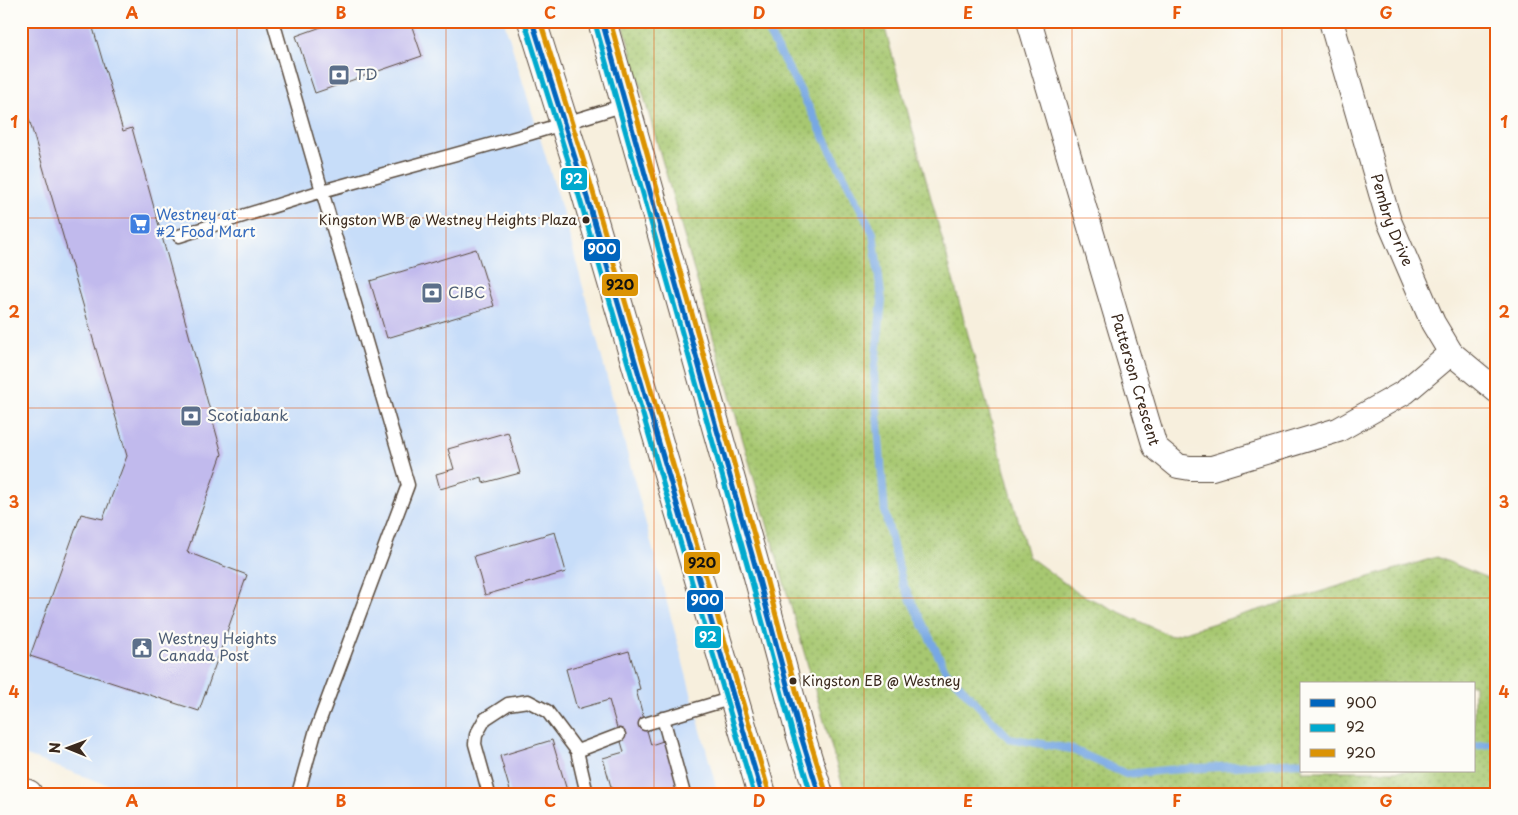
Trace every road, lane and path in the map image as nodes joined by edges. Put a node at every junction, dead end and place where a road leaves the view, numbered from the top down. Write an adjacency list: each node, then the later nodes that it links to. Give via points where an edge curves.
1 (273, 21): 8 (lane)
2 (532, 21): 7 (main road)
3 (602, 21): 6 (main road)
4 (1029, 21): 10 (street, Patterson Crescent, via 1155,447 1178,466 1212,468 1338,430 1405,392)
5 (1331, 21): 10 (street, Pembry Drive, via 1389,221 1433,323)
6 (625, 105): 7 (lane); 26 (main road)
7 (563, 123): 8 (lane); 12 (main road)
8 (322, 191): 9 (lane); 19 (lane, via 408,485 315,733)
9 (179, 236)
10 (1451, 353): 11 (street, Pembry Drive)
11 (1497, 391)
12 (733, 698): 13 (lane); 16 (main road)
13 (663, 718): 14 (lane); 23 (lane)
14 (645, 724)
15 (619, 735): 17 (lane)
16 (744, 735): 24 (main road); 25 (main road)
17 (577, 750): 21 (lane, via 546,710 528,702 508,704 485,719 476,734 474,744); 22 (lane)
18 (21, 791): 20 (main road)
19 (297, 792)
20 (28, 794)
21 (489, 794)
22 (587, 794)
23 (684, 794)
24 (744, 794)
25 (762, 794)
26 (819, 794)

